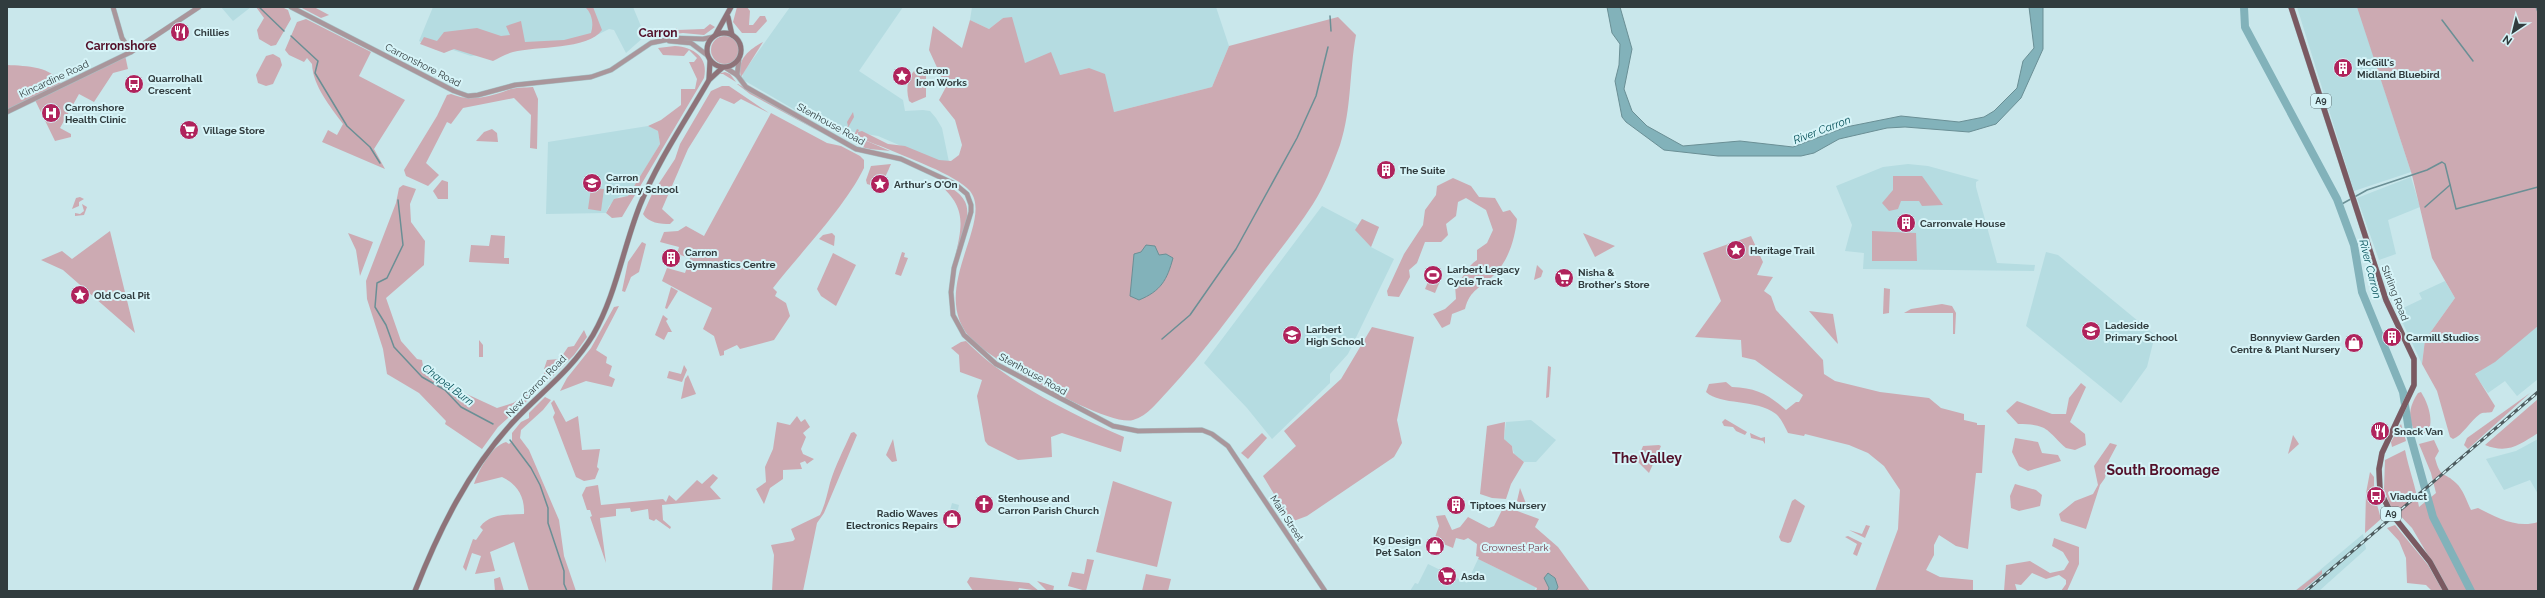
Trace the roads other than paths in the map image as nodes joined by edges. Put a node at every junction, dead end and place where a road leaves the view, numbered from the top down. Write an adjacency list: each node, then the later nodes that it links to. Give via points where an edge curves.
1 (113, 7): 10 (street, via 122,38)
2 (199, 7): 10 (street)
3 (291, 7): 9 (street, Carronshore Road, via 447,88 468,96 514,85 602,74 644,46)
4 (731, 7): 6 (main road)
5 (2291, 7): 20 (main road, Stirling Road / A9, via 2386,300 2414,359 2416,380 2384,449 2379,469 2382,496 2391,514 2430,562)
6 (728, 16): 7 (main road); 8 (main road)
7 (732, 35): 8 (main road, via 724,33); 12 (main road, via 741,46)
8 (714, 36): 9 (street, Carronshore Road); 11 (main road, via 708,43)
9 (665, 40): 11 (street, Carronshore Road, via 691,43)
10 (131, 52): 16 (street, Kincardine Road)
11 (709, 58): 13 (main road); 15 (main road, New Carron Road)
12 (738, 60): 13 (main road); 14 (street)
13 (724, 68): 14 (street, Stenhouse Road); 15 (main road, New Carron Road)
14 (737, 75): 17 (street, Stenhouse Road, via 746,87 856,149 901,159 955,184 967,194 971,212 954,268 951,292 953,315 964,335 996,364 1113,426 1133,430 1202,430 1224,442)
15 (709, 80): 18 (main road, New Carron Road, via 641,203 611,295 592,335 564,373 514,421 481,462 439,532)
16 (7, 112)
17 (1234, 455): 19 (street, Main Street)
18 (415, 591)
19 (1325, 591)
20 (2446, 591)

